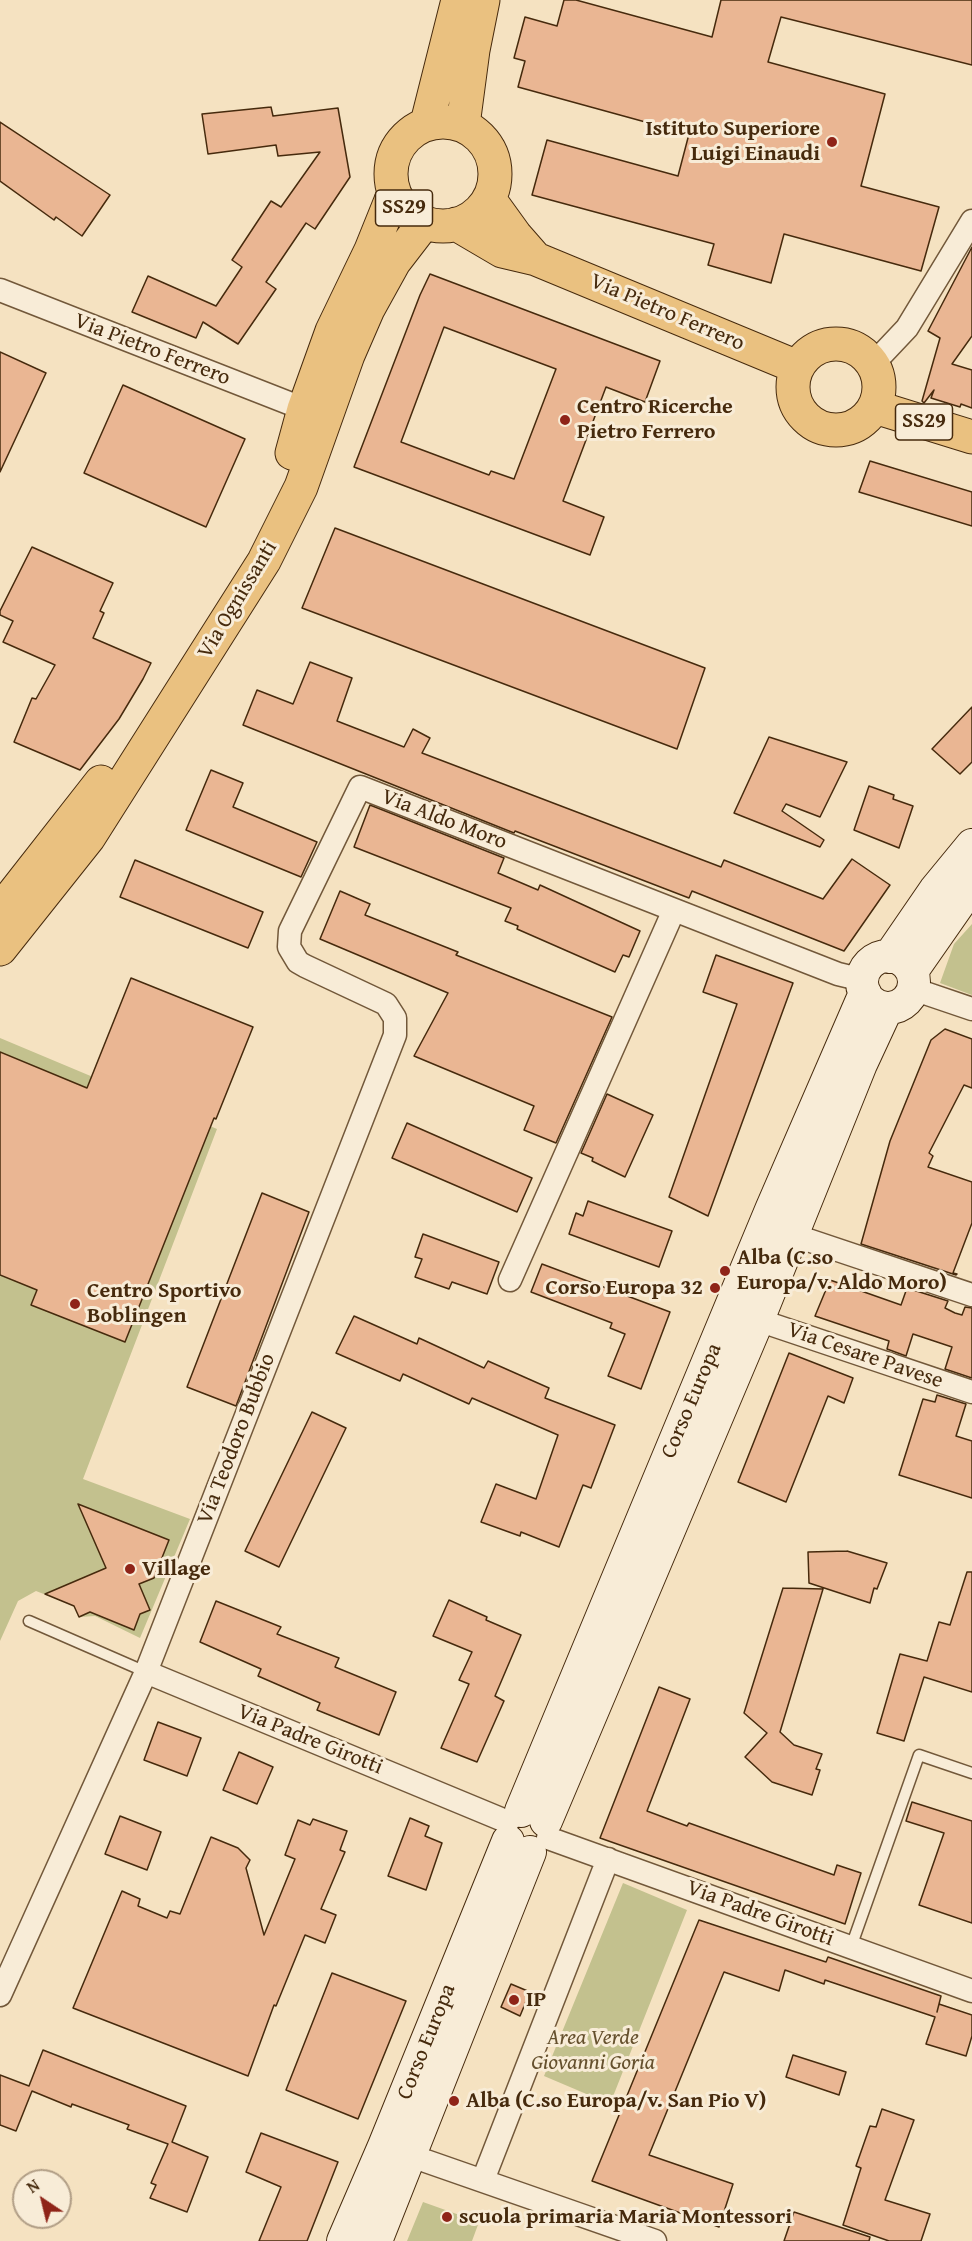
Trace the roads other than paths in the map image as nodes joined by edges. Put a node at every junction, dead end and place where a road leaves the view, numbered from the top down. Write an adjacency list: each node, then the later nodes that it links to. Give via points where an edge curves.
1 (458, 0): 3 (main road)
2 (483, 0): 4 (main road)
3 (427, 123): 4 (main road); 5 (main road, SS29, via 411,131 392,159)
4 (463, 125): 6 (main road, via 482,138 491,152 495,168)
5 (394, 193): 8 (main road, SS29, via 401,206); 15 (main road, Via Ognissanti, via 332,331)
6 (489, 199): 9 (main road, SS29, via 480,211); 10 (main road, SS29)
7 (972, 221): 12 (street, via 907,328)
8 (424, 223): 9 (main road, SS29); 21 (main road, Via Ognissanti, via 394,262 368,309 301,487 264,561 89,837)
9 (456, 224): 10 (main road, SS29, via 502,251)
10 (536, 259): 13 (main road, Via Pietro Ferrero / SS29)
11 (0, 290): 15 (street, Via Pietro Ferrero)
12 (873, 364): 13 (main road, via 863,352 834,343 807,355); 14 (main road, SS29, via 880,393)
13 (797, 367): 14 (main road, SS29, via 794,400 803,416 816,426 832,431 849,429 864,421)
14 (875, 407): 16 (main road, SS29)
15 (304, 409): 20 (main road, Via Ognissanti, via 283,483 225,593 104,778)
16 (972, 437)
17 (972, 845): 22 (main road, Corso Europa, via 935,890)
18 (972, 885): 22 (main road, Corso Europa)
19 (674, 910): 23 (street, Via Aldo Moro, via 838,974); 25 (street, Via Aldo Moro, via 360,786 290,931 289,948 298,962 386,1004); 27 (street)
20 (0, 911)
21 (0, 949)
22 (904, 972): 23 (main road, Corso Europa, via 909,998 903,1004); 23 (main road, Corso Europa, via 876,959 869,965); 24 (street)
23 (872, 994): 26 (main road, Corso Europa, via 861,1064); 34 (main road, Corso Europa, via 771,1210)
24 (972, 1010)
25 (392, 1011): 32 (street, Via Teodoro Bubbio, via 395,1035)
26 (793, 1235): 28 (street); 29 (main road, Corso Europa)
27 (510, 1280)
28 (972, 1295)
29 (758, 1320): 30 (street, Via Cesare Pavese); 34 (main road, Corso Europa)
30 (972, 1392)
31 (29, 1621): 32 (lane)
32 (146, 1672): 34 (street, Via Padre Girotti); 38 (street, Via Teodoro Bubbio)
33 (972, 1773): 36 (lane, via 919,1755)
34 (527, 1831): 35 (street, Via Padre Girotti); 39 (main road, Corso Europa)
35 (608, 1859): 36 (street, Via Padre Girotti); 40 (street)
36 (851, 1947): 37 (street, Via Padre Girotti)
37 (972, 1991)
38 (0, 1995)
39 (398, 2151): 40 (street); 41 (main road, Corso Europa); 42 (main road, Corso Europa)
40 (483, 2180): 43 (street)
41 (343, 2241)
42 (376, 2241)
43 (655, 2241)

